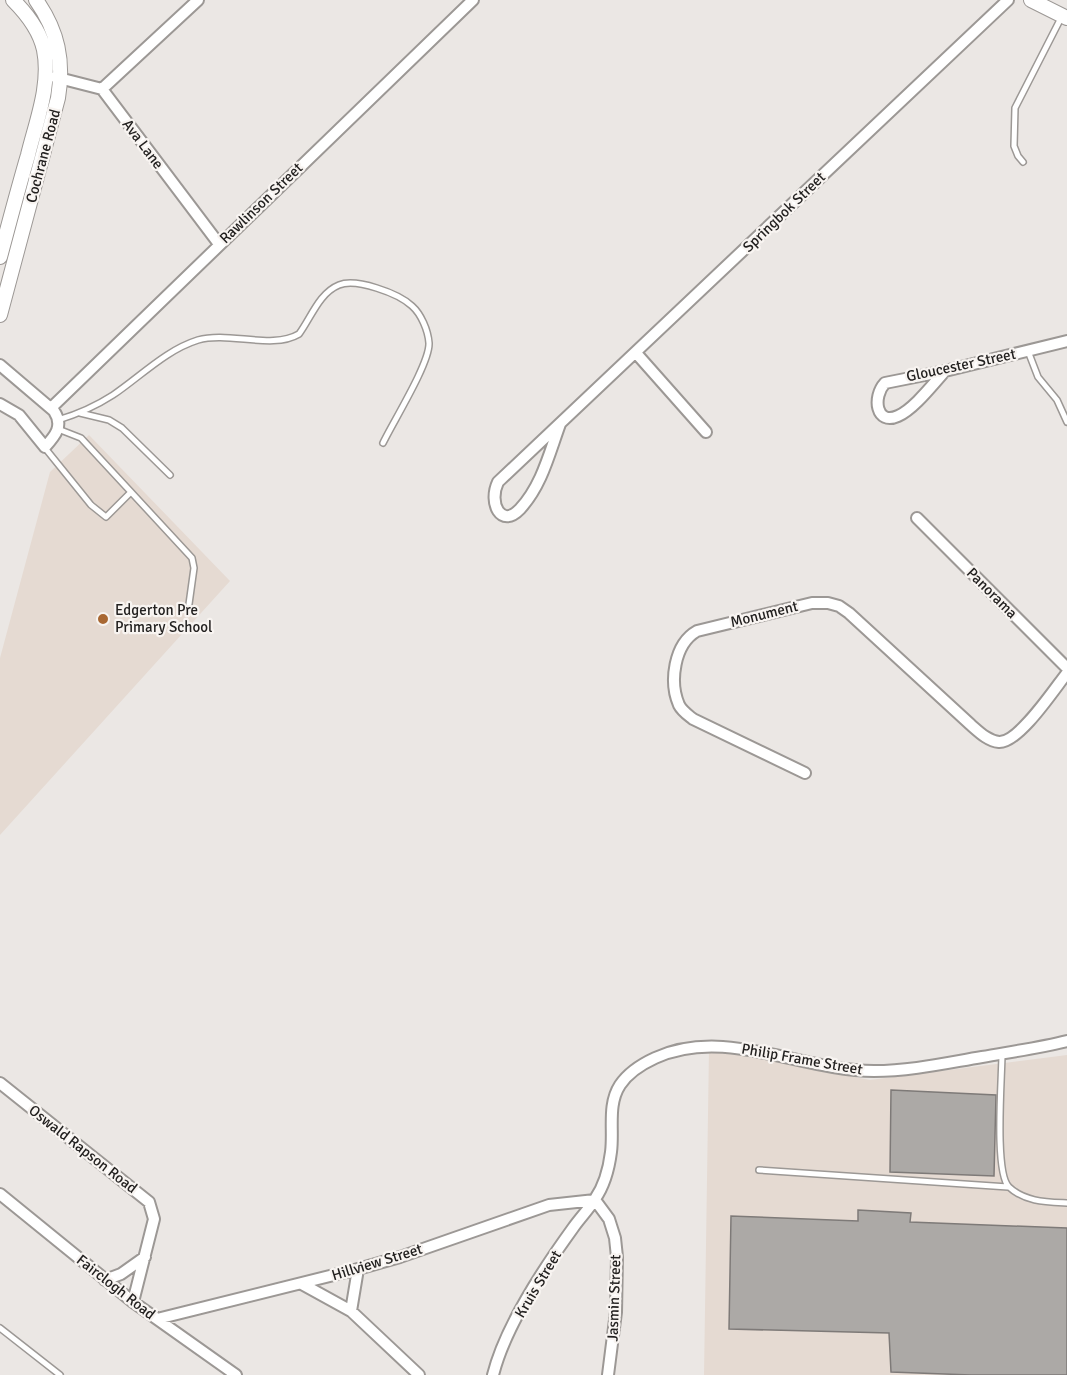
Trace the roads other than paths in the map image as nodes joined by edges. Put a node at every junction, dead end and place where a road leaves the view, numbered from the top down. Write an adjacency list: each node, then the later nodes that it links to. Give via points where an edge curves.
1 (13, 0): 11 (street)
2 (22, 0): 11 (street)
3 (36, 0): 9 (street, Cochrane Road)
4 (43, 0): 9 (street)
5 (198, 0): 14 (street)
6 (473, 0): 16 (street, Rawlinson Street)
7 (1008, 0): 21 (street, Springbok Street)
8 (1031, 0): 10 (street)
9 (46, 14): 13 (street, Cochrane Road, via 59,47)
10 (1065, 17): 15 (lane, via 1016,108 1014,146)
11 (29, 18): 12 (street, Cochrane Road, via 42,42)
12 (45, 75): 13 (street); 17 (street, Cochrane Road, via 40,108)
13 (61, 79): 14 (street); 18 (street, Cochrane Road)
14 (102, 89): 16 (street, Ava Lane)
15 (1023, 162)
16 (219, 244): 25 (street, Rawlinson Street)
17 (0, 257)
18 (0, 315)
19 (1067, 341): 20 (street, Gloucester Street)
20 (1028, 351): 23 (street, Gloucester Street); 27 (lane, via 1038,377 1057,400)
21 (636, 353): 28 (street, Springbok Street); 30 (street)
22 (0, 365): 25 (street)
23 (945, 371): 23 (street, Gloucester Street, via 885,383 878,394 879,410 891,418 901,415)
24 (0, 404): 32 (street, via 19,415)
25 (51, 408): 29 (street)
26 (79, 413): 29 (lane); 31 (lane, via 111,397 172,351 201,339 293,338 326,293 339,284 365,284 411,305 424,325 429,343 424,363); 33 (lane, via 109,420 122,428)
27 (1067, 422)
28 (560, 424): 28 (street, Springbok Street, via 498,482 494,493 500,513 511,515 518,511 531,495)
29 (58, 425): 32 (street); 34 (lane, via 81,438)
30 (706, 432)
31 (383, 443)
32 (45, 447): 34 (lane, via 105,517)
33 (170, 475)
34 (131, 492): 36 (lane, via 192,558)
35 (917, 518): 37 (street, Panorama)
36 (189, 604)
37 (1067, 670): 38 (street, Monument, via 1030,719 1007,740 999,742 981,734 839,606 812,603 689,636 678,656 675,678 683,711)
38 (805, 773)
39 (1067, 1041): 40 (street, Philip Frame Street)
40 (1002, 1053): 43 (lane, via 1000,1135 1002,1171); 45 (street, Philip Frame Street, via 915,1069 874,1071 821,1065 740,1048 680,1048 645,1063 619,1086 613,1102 611,1153)
41 (0, 1083): 47 (street, Oswald Rapson Road, via 149,1202 154,1219)
42 (759, 1170): 43 (lane)
43 (1008, 1187): 46 (lane, via 1037,1201)
44 (0, 1194): 49 (street, Fairclogh Road)
45 (595, 1200): 48 (street, Hillview Street, via 549,1205); 58 (street, Kruis Street, via 573,1227 522,1308); 59 (street, Jasmin Street, via 609,1219 617,1257 616,1312)
46 (1067, 1203)
47 (145, 1257): 49 (street); 51 (street, Oswald Rapson Road)
48 (357, 1269): 50 (street, Hillview Street); 52 (street)
49 (105, 1280): 51 (street, Fairclogh Road)
50 (302, 1284): 52 (street); 53 (street, Hillview Street)
51 (133, 1302): 53 (street, Fairclogh Road)
52 (351, 1311): 57 (street)
53 (157, 1319): 56 (street, Fairclogh Road)
54 (0, 1328): 55 (lane)
55 (60, 1375)
56 (236, 1375)
57 (419, 1375)
58 (493, 1375)
59 (608, 1375)

